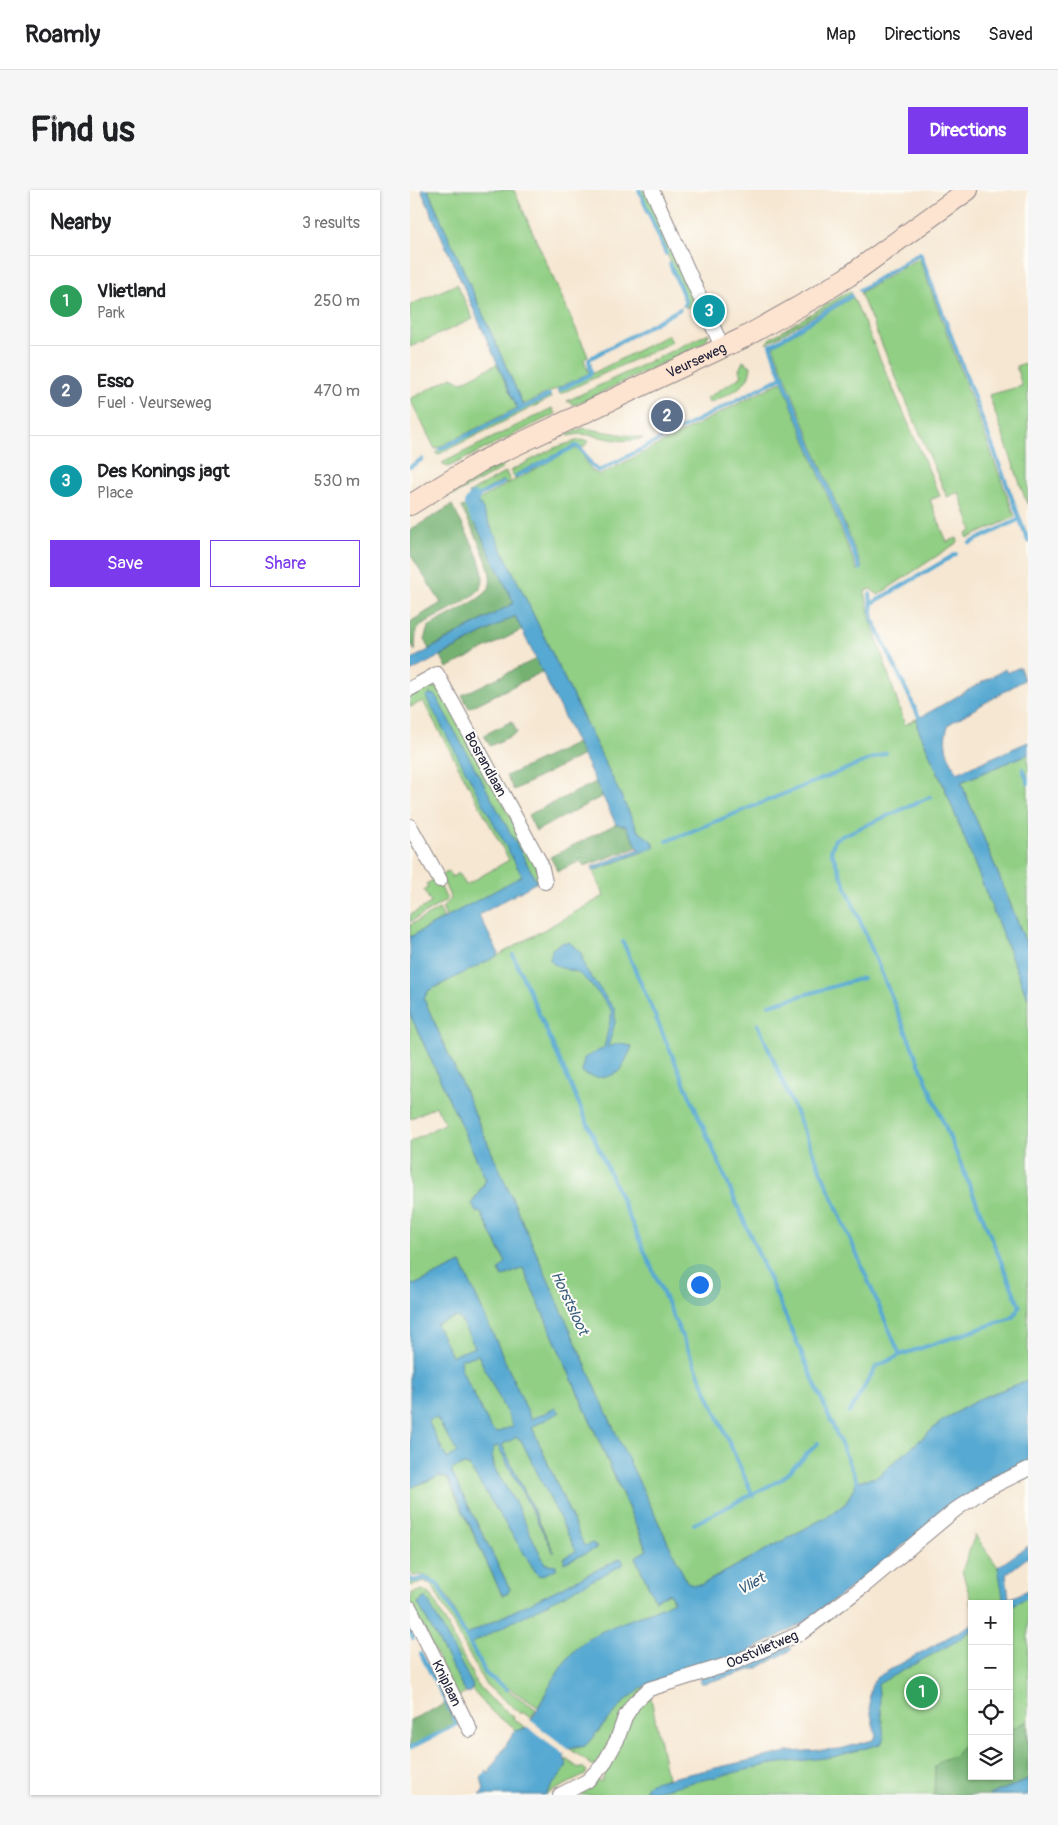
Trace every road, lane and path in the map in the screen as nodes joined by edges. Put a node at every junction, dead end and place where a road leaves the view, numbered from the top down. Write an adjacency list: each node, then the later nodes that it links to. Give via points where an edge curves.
1 (652, 190): 5 (street)
2 (947, 190): 4 (main road, Veurseweg)
3 (968, 190): 4 (main road, Veurseweg, via 849,276)
4 (741, 333): 5 (main road, Veurseweg)
5 (720, 344): 6 (main road, Veurseweg, via 513,438); 7 (main road, Veurseweg, via 486,459)
6 (410, 494)
7 (410, 505)
8 (410, 689): 11 (street, Bosrandlaan, via 437,674 542,864)
9 (410, 826): 10 (street)
10 (440, 880)
11 (544, 882)
12 (1028, 1469): 15 (street, Oostvlietweg, via 961,1505 801,1633 736,1662 649,1689 625,1717 603,1765 587,1781)
13 (410, 1608): 14 (street, Kniplaan)
14 (470, 1730)
15 (560, 1795)

